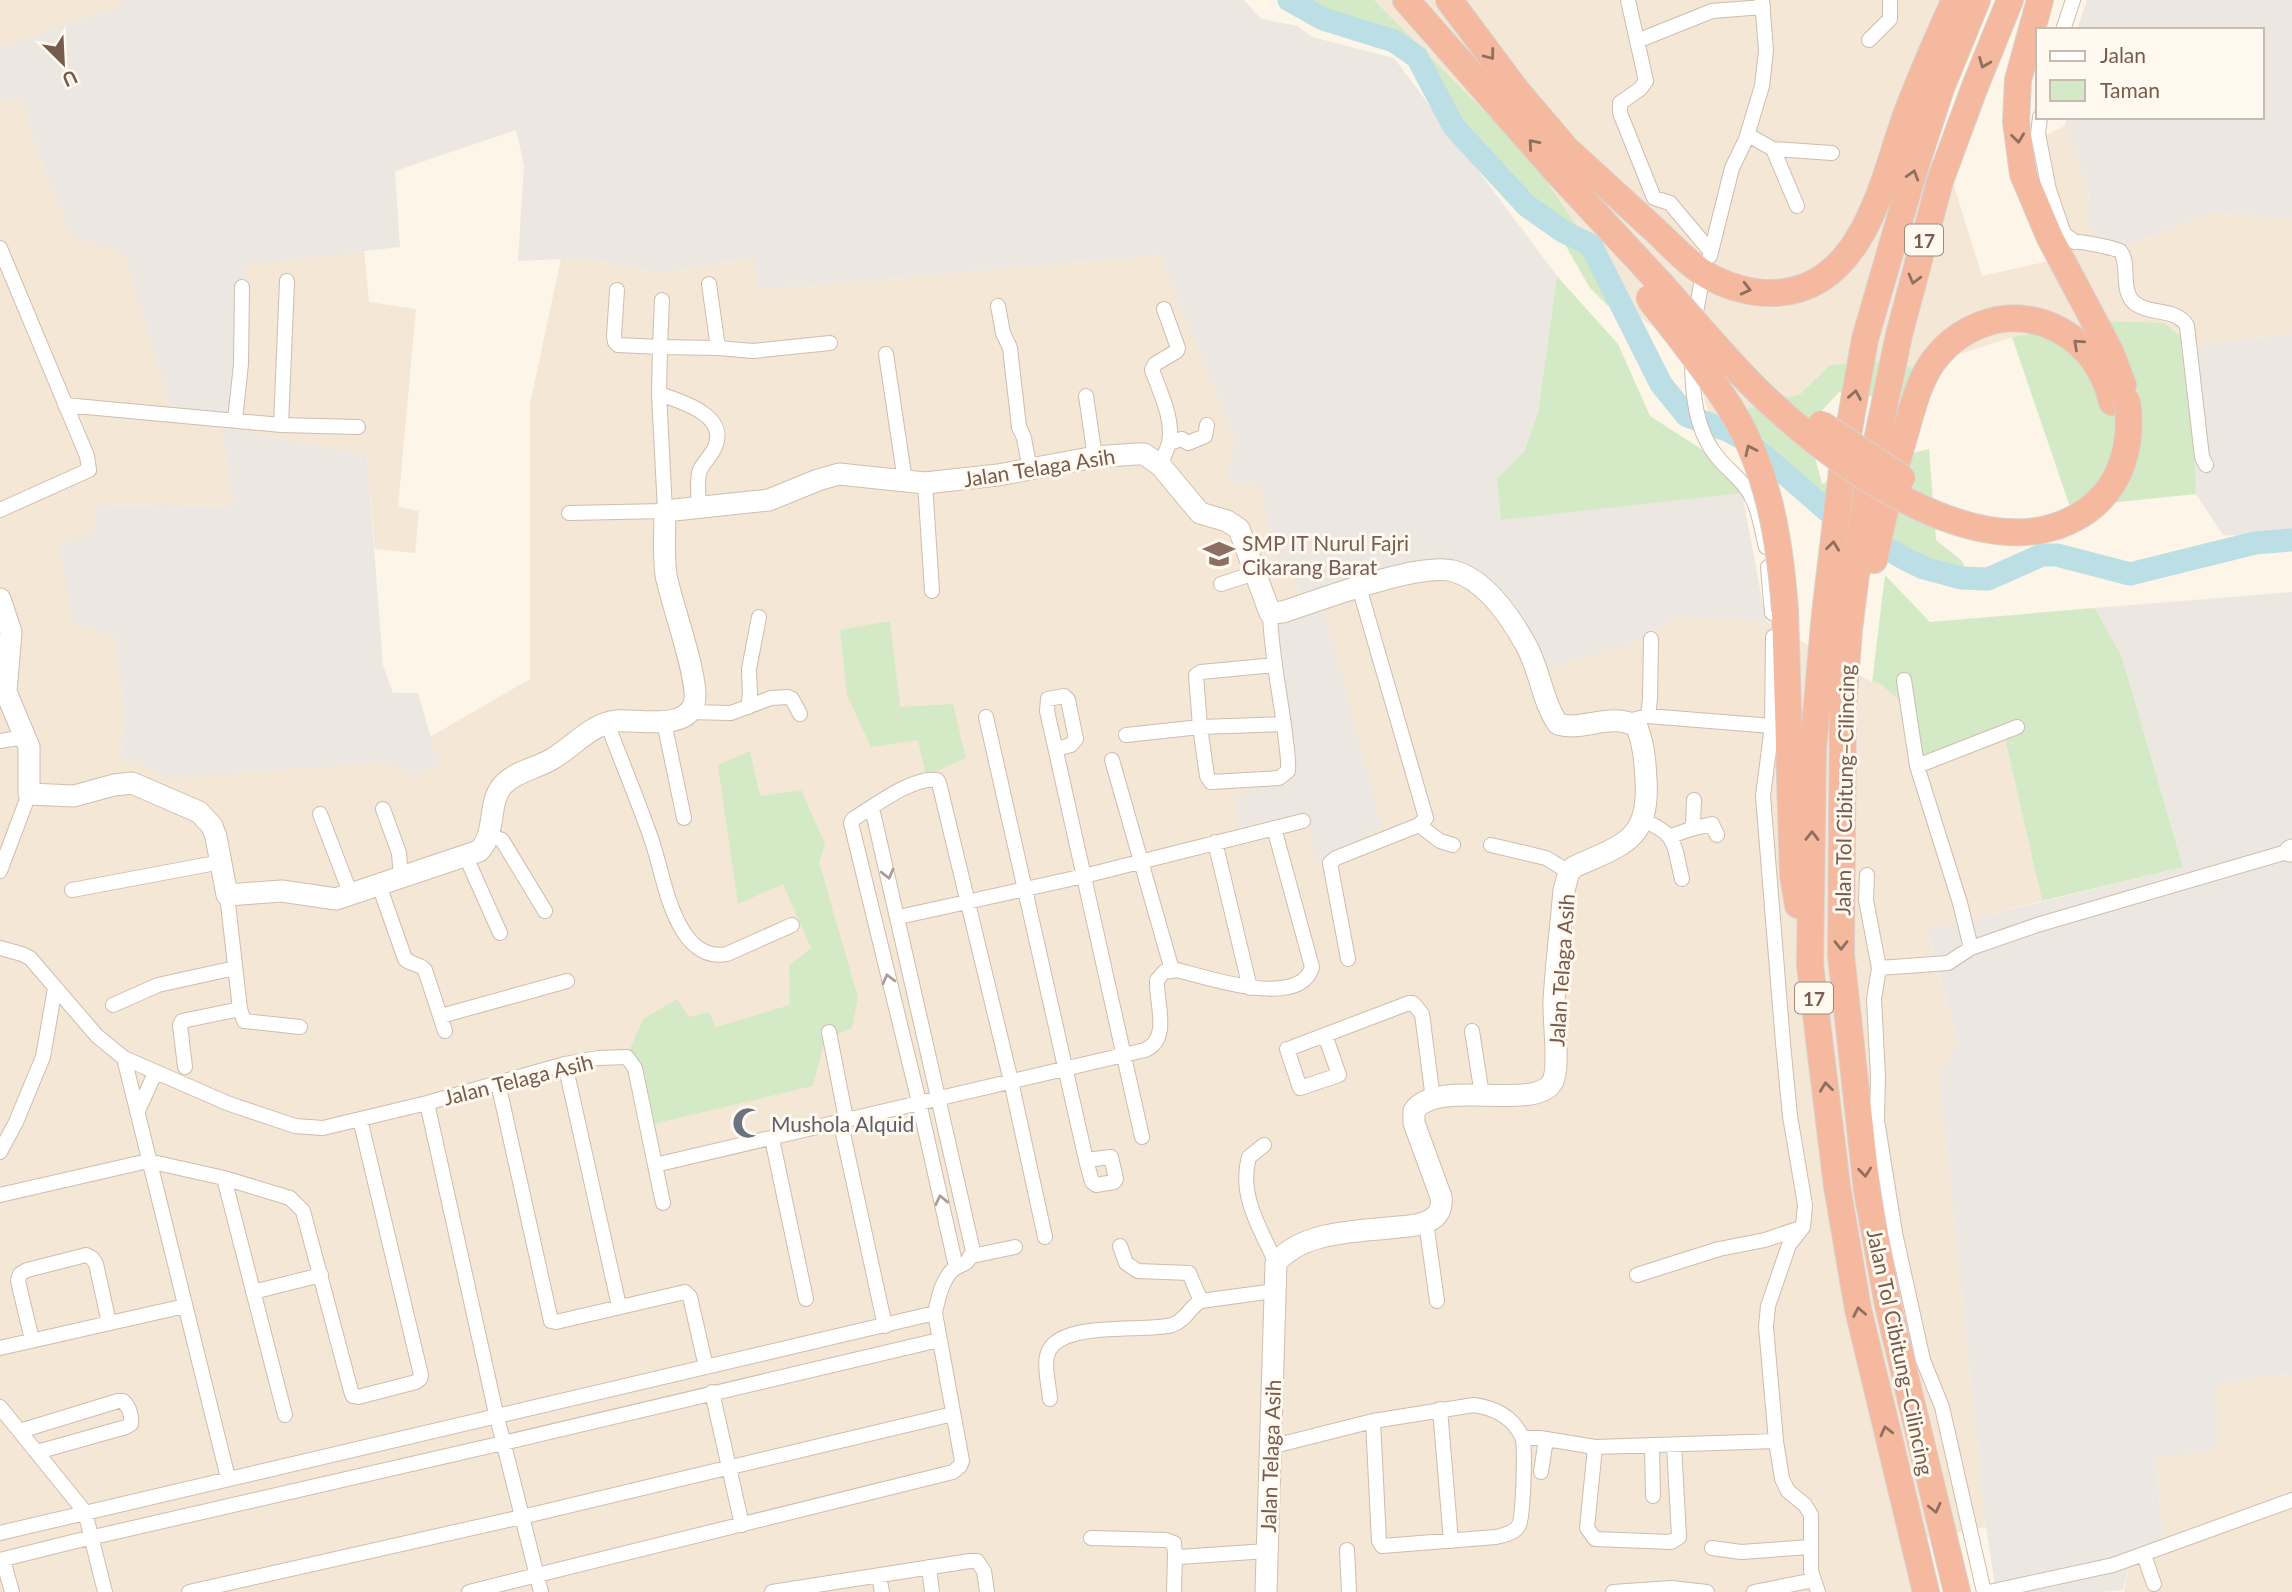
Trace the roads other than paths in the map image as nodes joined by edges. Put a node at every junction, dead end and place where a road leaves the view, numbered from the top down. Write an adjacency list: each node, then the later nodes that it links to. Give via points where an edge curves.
1 (1406, 0): 24 (highway, one-way to 1)
2 (1449, 0): 16 (highway, one-way to 16)
3 (1628, 0): 13 (street)
4 (1890, 0): 12 (street, via 1890,19)
5 (1955, 0): 16 (highway, one-way to 5, via 1712,278 1758,292 1782,293 1816,284 1847,257 1865,225 1922,73)
6 (1977, 0): 120 (highway, Jalan Tol Cibitung–Cilincing / 17, one-way to 6, via 1814,749 1843,463 1865,339 1901,214 1941,88)
7 (2010, 0): 48 (highway, 17, one-way to 48, via 1940,181 1899,335)
8 (2040, 0): 36 (highway, one-way to 36, via 2018,79 2016,122 2023,174 2050,237 2115,360)
9 (2073, 0): 11 (street)
10 (1763, 4): 13 (street, via 1703,14); 15 (street, via 1765,66)
11 (2064, 28)
12 (1869, 40)
13 (1637, 41): 15 (street, via 1646,81 1620,103 1620,113 1654,198 1670,203 1710,256 1732,168)
14 (2040, 119): 45 (street, via 2038,134 2049,190 2064,234 2075,242 2120,250 2132,301 2179,317 2187,326)
15 (1748, 135): 17 (street)
16 (1562, 145): 24 (highway)
17 (1773, 149): 18 (street); 19 (street)
18 (1832, 153)
19 (1797, 206)
20 (2, 256): 37 (street)
21 (287, 281): 39 (street)
22 (709, 284): 32 (street)
23 (1700, 285): 71 (street, via 1692,343 1695,404 1705,441 1754,501 1766,547 1773,629)
24 (1662, 286): 36 (highway, bridge, via 1751,384 1801,429 1894,492 1976,528 2036,530 2062,524 2092,507 2113,483 2124,456 2129,428); 120 (highway, one-way to 24, bridge, via 1793,876 1786,611 1772,515 1755,460 1731,408 1700,363)
25 (242, 287): 38 (street)
26 (617, 290): 31 (street, via 615,342)
27 (662, 300): 31 (street)
28 (998, 306): 46 (street, via 1010,348 1019,427)
29 (1164, 309): 42 (street, via 1177,349 1152,370 1168,420)
30 (830, 343): 32 (street, via 753,351)
31 (660, 347): 32 (street); 34 (street)
32 (718, 348)
33 (886, 354): 47 (street)
34 (659, 394): 49 (street, via 695,407 715,428 715,447 699,476); 51 (street)
35 (1086, 396): 43 (street)
36 (2120, 401): 48 (highway, one-way to 48, via 2097,364 2064,332 2023,319 1991,321 1972,328 1947,345 1925,375)
37 (65, 405): 38 (street); 50 (street, via 89,470)
38 (235, 420): 39 (street)
39 (281, 425): 41 (street)
40 (1207, 425): 42 (street, via 1205,436 1198,440)
41 (358, 427)
42 (1169, 443): 44 (street)
43 (1095, 457): 44 (street, Jalan Telaga Asih, via 1144,454); 46 (street, Jalan Telaga Asih)
44 (1160, 465): 53 (street, via 1200,513 1239,529)
45 (2206, 465)
46 (1030, 470): 47 (street, Jalan Telaga Asih)
47 (915, 482): 49 (street, Jalan Telaga Asih, via 839,474 769,500); 56 (street)
48 (1876, 494): 244 (highway, Jalan Tol Cibitung–Cilincing / 17, one-way to 244, via 1843,706 1841,955 1867,1191 1888,1306)
49 (699, 508): 51 (street, Jalan Telaga Asih)
50 (0, 510)
51 (665, 511): 52 (street); 64 (street, via 666,574 694,681 694,703)
52 (569, 513)
53 (1255, 573): 54 (street); 58 (street)
54 (1221, 584)
55 (1359, 587): 58 (street); 67 (street, via 1435,569 1465,576 1481,587 1520,634 1558,724); 88 (street, via 1425,812)
56 (932, 592)
57 (0, 599): 75 (street, via 11,632 6,692)
58 (1270, 613): 61 (street)
59 (759, 617): 63 (street, via 749,669)
60 (1651, 639): 67 (street, via 1650,699)
61 (1275, 664): 70 (street); 72 (street, via 1196,675)
62 (1904, 680): 79 (street)
63 (748, 707): 64 (street, via 723,714); 65 (street, via 788,697)
64 (689, 712): 68 (street)
65 (800, 714)
66 (986, 717): 108 (street)
67 (1638, 718): 71 (street); 87 (street, via 1647,799)
68 (664, 722): 69 (street); 85 (street)
69 (607, 723): 91 (street, via 553,759 504,783); 115 (street, via 672,907 692,942 716,956)
70 (1284, 724): 72 (street); 72 (street, via 1286,775 1214,783 1207,776)
71 (1772, 726): 162 (street, via 1763,796)
72 (1200, 727): 74 (street)
73 (2017, 727): 79 (street)
74 (1126, 735)
75 (25, 737): 76 (street); 80 (street)
76 (0, 741)
77 (1056, 749): 104 (street)
78 (1112, 760): 99 (street)
79 (1917, 766): 118 (street)
80 (29, 794): 100 (street, via 74,796 124,782 142,786 205,817 216,837); 101 (street)
81 (1694, 800): 90 (street)
82 (872, 808): 112 (street, via 897,792 937,780); 114 (street, one-way to 114); 146 (street, one-way to 82, via 851,831 853,819)
83 (383, 809): 105 (street, via 399,853)
84 (320, 814): 111 (street)
85 (684, 818)
86 (1303, 821): 89 (street)
87 (1643, 821): 93 (street, via 1662,827); 102 (street, Jalan Telaga Asih, via 1628,840)
88 (1419, 825): 95 (street); 119 (street, via 1330,863)
89 (1274, 828): 94 (street); 126 (street, via 1311,967 1307,978 1294,986)
90 (1691, 828): 92 (street, via 1712,824); 93 (street)
91 (489, 835): 98 (street, via 482,848); 113 (street, via 502,840)
92 (1717, 835)
93 (1671, 836): 106 (street)
94 (1215, 842): 99 (street); 126 (street)
95 (1453, 845)
96 (1491, 845): 102 (street, via 1546,858)
97 (2291, 851): 118 (street)
98 (466, 857): 105 (street); 116 (street)
99 (1142, 861): 104 (street); 123 (street)
100 (221, 862): 109 (street); 110 (street)
101 (0, 871)
102 (1569, 872): 143 (street, Jalan Telaga Asih, via 1554,1003 1556,1074 1549,1087 1534,1094)
103 (1867, 875): 122 (street, via 1866,900)
104 (1084, 876): 108 (street); 135 (street)
105 (401, 878): 107 (street)
106 (1682, 879)
107 (379, 885): 111 (street); 129 (street, via 405,959 425,970)
108 (1025, 887): 112 (street); 139 (street)
109 (72, 890)
110 (227, 895): 111 (street, via 282,891 336,899); 121 (street)
111 (351, 895)
112 (967, 901): 114 (street); 141 (street)
113 (544, 911)
114 (899, 918): 144 (street)
115 (792, 925)
116 (500, 933)
117 (0, 948): 125 (street, Jalan Telaga Asih, via 30,958)
118 (1971, 948): 122 (street, via 1948,963)
119 (1348, 959)
120 (1810, 965): 243 (highway, Jalan Tol Cibitung–Cilincing / 17, one-way to 120, via 1858,1309 1837,1186)
121 (235, 968): 127 (street, via 158,985); 128 (street)
122 (1879, 968): 245 (street, via 1874,999 1877,1120 1895,1233 1923,1360 1942,1406)
123 (1172, 970): 126 (street); 135 (street, via 1157,979 1157,1042)
124 (567, 981): 129 (street)
125 (55, 988): 136 (street, Jalan Telaga Asih, via 97,1036); 154 (street, via 43,1057)
126 (1250, 988)
127 (113, 1005)
128 (240, 1009): 130 (street, via 244,1021 250,1023); 138 (street, via 182,1021)
129 (441, 1016): 131 (street)
130 (300, 1027)
131 (445, 1031)
132 (1472, 1031): 143 (street)
133 (829, 1032): 150 (street)
134 (1325, 1035): 145 (street, via 1413,1003 1422,1014)
135 (1123, 1055): 139 (street); 151 (street)
136 (124, 1058): 140 (street, Jalan Telaga Asih); 148 (street)
137 (565, 1065): 142 (street, Jalan Telaga Asih); 157 (street, Jalan Telaga Asih, via 620,1056 632,1061); 177 (street)
138 (186, 1067)
139 (1066, 1069): 141 (street); 155 (street)
140 (155, 1073): 148 (street); 149 (street, Jalan Telaga Asih, via 295,1126 323,1128)
141 (1011, 1081): 144 (street); 163 (street)
142 (498, 1083): 147 (street, Jalan Telaga Asih); 177 (street, via 551,1321)
143 (1482, 1095): 145 (street, Jalan Telaga Asih)
144 (939, 1097): 146 (street); 166 (street)
145 (1433, 1099): 161 (street, via 1414,1111 1441,1205)
146 (919, 1102): 150 (street); 168 (street, one-way to 146)
147 (427, 1103): 149 (street, Jalan Telaga Asih); 191 (street)
148 (138, 1111): 156 (street)
149 (360, 1119): 169 (street, via 420,1379 353,1396)
150 (843, 1120): 152 (street); 180 (street)
151 (1142, 1137)
152 (772, 1139): 157 (street); 173 (street)
153 (1264, 1145): 167 (street, via 1249,1157 1245,1183)
154 (0, 1152)
155 (1086, 1160)
156 (148, 1161): 158 (street); 159 (street); 176 (street)
157 (655, 1165): 160 (street)
158 (224, 1178): 169 (street, via 296,1202 303,1211); 172 (street)
159 (0, 1195)
160 (663, 1203)
161 (1426, 1222): 167 (street, via 1325,1237 1291,1249); 175 (street)
162 (1803, 1227): 170 (street); 196 (street, via 1789,1245 1767,1315)
163 (1045, 1237)
164 (1120, 1246): 174 (street, via 1126,1263 1138,1271 1189,1273)
165 (1015, 1247): 166 (street)
166 (972, 1256): 168 (street)
167 (1276, 1263): 171 (street, Jalan Telaga Asih)
168 (956, 1267): 178 (street, via 941,1291)
169 (321, 1275): 172 (street)
170 (1637, 1275)
171 (1274, 1291): 174 (street); 200 (street, Jalan Telaga Asih)
172 (253, 1292): 190 (street)
173 (806, 1299)
174 (1201, 1301): 186 (street, via 1177,1323 1071,1334 1055,1341 1046,1357)
175 (1437, 1301)
176 (185, 1306): 179 (street); 205 (street)
177 (619, 1306): 184 (street, via 687,1293)
178 (935, 1313): 180 (street); 182 (street)
179 (109, 1323): 181 (street); 181 (street, via 96,1264 86,1255 20,1274)
180 (885, 1326): 184 (street)
181 (32, 1340): 183 (street)
182 (939, 1340): 185 (street); 189 (street)
183 (0, 1348)
184 (706, 1367): 191 (street)
185 (712, 1392): 197 (street); 203 (street)
186 (1050, 1399)
187 (0, 1407): 193 (street)
188 (1440, 1409): 192 (street); 194 (street, via 1489,1407 1504,1414); 214 (street)
189 (953, 1414): 203 (street); 210 (street, via 962,1461 953,1472)
190 (285, 1415)
191 (497, 1417): 197 (street); 205 (street)
192 (1373, 1421): 200 (street); 214 (street, via 1380,1544)
193 (20, 1431): 202 (street); 202 (street, via 118,1401 127,1404 132,1419 126,1427)
194 (1523, 1438): 195 (street); 214 (street, via 1519,1525 1506,1535)
195 (1546, 1439): 201 (street); 204 (street)
196 (1776, 1441): 199 (street); 215 (street, via 1784,1485 1811,1515)
197 (503, 1443): 209 (street); 212 (street)
198 (1652, 1445): 199 (street); 201 (street); 206 (street)
199 (1674, 1445): 201 (street, via 1679,1537 1671,1542 1590,1536)
200 (1270, 1447): 218 (street, Jalan Telaga Asih)
201 (1595, 1447)
202 (37, 1452): 208 (street)
203 (729, 1467): 209 (street); 210 (street)
204 (1541, 1472)
205 (228, 1478): 208 (street)
206 (1653, 1496)
207 (2292, 1500): 219 (street)
208 (85, 1512): 211 (street); 212 (street)
209 (522, 1517): 224 (street); 230 (street)
210 (742, 1525): 224 (street)
211 (0, 1533)
212 (91, 1537): 221 (street); 229 (street)
213 (1091, 1538): 220 (street, via 1166,1540 1174,1543)
214 (1451, 1541)
215 (1810, 1547): 216 (street, via 1741,1552); 226 (street)
216 (1712, 1548)
217 (1347, 1550): 239 (street)
218 (1267, 1551): 220 (street); 238 (street, Jalan Telaga Asih)
219 (2144, 1555): 225 (street); 245 (street)
220 (1175, 1556): 237 (street)
221 (2, 1560): 228 (street)
222 (929, 1567): 223 (street); 235 (street); 236 (street, via 977,1561 984,1571)
223 (879, 1576): 227 (street); 234 (street)
224 (537, 1577): 231 (street); 232 (street)
225 (2154, 1584)
226 (1816, 1586): 242 (street)
227 (832, 1588): 233 (street)
228 (12, 1592)
229 (105, 1592)
230 (189, 1592)
231 (469, 1592)
232 (541, 1592)
233 (777, 1592)
234 (881, 1592)
235 (932, 1592)
236 (987, 1592)
237 (1174, 1592)
238 (1266, 1592)
239 (1349, 1592)
240 (1613, 1592): 241 (street, via 1671,1588)
241 (1707, 1592)
242 (1754, 1592)
243 (1926, 1592)
244 (1957, 1592)
245 (1987, 1592)

